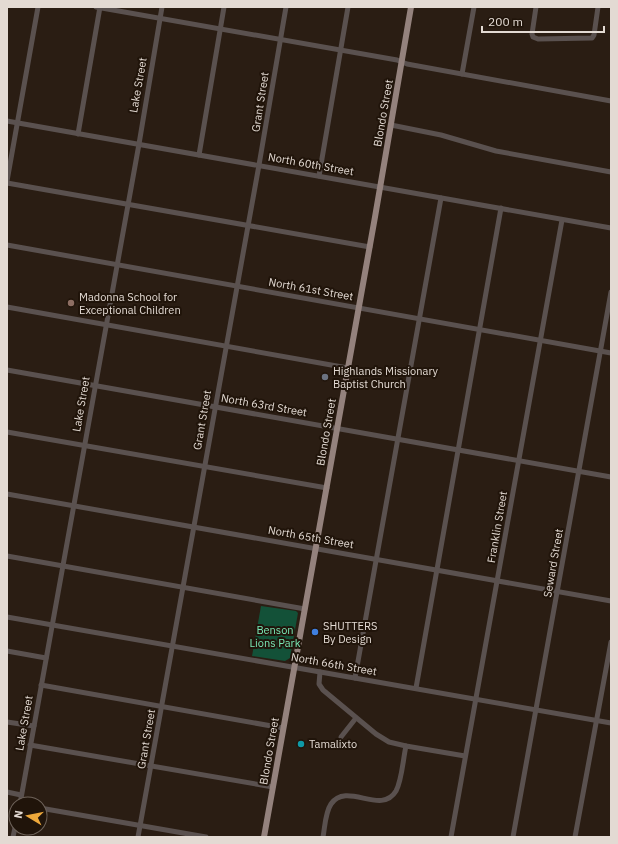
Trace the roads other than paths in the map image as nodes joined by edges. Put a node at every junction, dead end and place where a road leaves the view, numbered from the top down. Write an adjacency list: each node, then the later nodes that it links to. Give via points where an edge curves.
1 (38, 7): 19 (street)
2 (98, 7): 11 (street); 21 (street)
3 (162, 7): 11 (street, Lake Street)
4 (224, 7): 12 (street)
5 (286, 7): 13 (street, Grant Street)
6 (348, 7): 14 (street)
7 (411, 7): 15 (main road, Blondo Street)
8 (474, 7): 16 (street)
9 (536, 7): 10 (street, via 532,34 538,39 593,37)
10 (598, 7)
11 (160, 18): 12 (street); 22 (street, Lake Street)
12 (220, 29): 13 (street); 23 (street)
13 (280, 40): 14 (street); 24 (street, Grant Street)
14 (340, 50): 15 (street); 26 (street)
15 (402, 62): 16 (street); 20 (main road, Blondo Street)
16 (462, 74): 17 (street)
17 (611, 101)
18 (7, 121): 19 (street, North 60th Street)
19 (18, 123): 21 (street, North 60th Street); 27 (street)
20 (391, 125): 25 (street, via 441,135 496,151); 28 (main road, Blondo Street)
21 (78, 134): 22 (street, North 60th Street)
22 (139, 144): 23 (street, North 60th Street); 30 (street, Lake Street)
23 (199, 155): 24 (street, North 60th Street)
24 (259, 166): 26 (street, North 60th Street); 33 (street, Grant Street)
25 (611, 172)
26 (319, 176): 28 (street, North 60th Street)
27 (7, 182): 30 (street)
28 (381, 187): 29 (street, North 60th Street); 36 (main road, Blondo Street)
29 (441, 198): 31 (street, North 60th Street); 42 (street)
30 (128, 204): 33 (street); 37 (street, Lake Street)
31 (501, 208): 32 (street, North 60th Street); 44 (street)
32 (562, 220): 34 (street, North 60th Street); 45 (street, Franklin Street)
33 (248, 225): 36 (street); 38 (street, Grant Street)
34 (611, 228)
35 (7, 245): 37 (street, North 61st Street)
36 (370, 247): 41 (main road, Blondo Street)
37 (117, 264): 38 (street, North 61st Street); 43 (street, Lake Street)
38 (237, 286): 41 (street, North 61st Street); 46 (street, Grant Street)
39 (611, 292): 47 (street, Seward Street)
40 (7, 307): 43 (street)
41 (359, 308): 42 (street, North 61st Street); 49 (main road, Blondo Street)
42 (419, 319): 44 (street, North 61st Street); 55 (street)
43 (106, 325): 46 (street); 51 (street, Lake Street)
44 (480, 330): 45 (street, North 61st Street); 57 (street)
45 (540, 341): 47 (street, North 61st Street); 58 (street, Franklin Street)
46 (226, 346): 49 (street); 52 (street, Grant Street)
47 (600, 351): 48 (street, North 61st Street); 60 (street, Seward Street)
48 (611, 353)
49 (348, 368): 53 (main road, Blondo Street)
50 (7, 370): 51 (street, North 63rd Street)
51 (94, 385): 52 (street, North 63rd Street); 56 (street, Lake Street)
52 (215, 406): 53 (street, North 63rd Street); 59 (street, Grant Street)
53 (337, 428): 55 (street, North 63rd Street); 62 (main road, Blondo Street)
54 (7, 432): 56 (street)
55 (398, 439): 57 (street, North 63rd Street); 68 (street)
56 (83, 445): 59 (street); 64 (street, Lake Street)
57 (458, 450): 58 (street, North 63rd Street); 70 (street)
58 (519, 460): 60 (street, North 63rd Street); 71 (street, Franklin Street)
59 (204, 467): 62 (street); 65 (street, Grant Street)
60 (579, 471): 61 (street, North 63rd Street); 73 (street, Seward Street)
61 (611, 477)
62 (326, 488): 66 (main road, Blondo Street)
63 (7, 494): 64 (street, North 65th Street)
64 (73, 506): 65 (street, North 65th Street); 69 (street, Lake Street)
65 (193, 527): 66 (street, North 65th Street); 72 (street, Grant Street)
66 (316, 548): 68 (street, North 65th Street); 75 (main road, Blondo Street)
67 (7, 556): 69 (street)
68 (376, 560): 70 (street, North 65th Street); 84 (street)
69 (62, 566): 72 (street); 77 (street, Lake Street)
70 (437, 570): 71 (street, North 65th Street); 86 (street)
71 (497, 581): 73 (street, North 65th Street); 87 (street, Franklin Street)
72 (183, 587): 75 (street); 79 (street, Grant Street)
73 (558, 592): 74 (street, North 65th Street); 89 (street, Seward Street)
74 (611, 601)
75 (305, 609): 82 (main road, Blondo Street)
76 (7, 617): 77 (street, North 66th Street)
77 (52, 625): 79 (street, North 66th Street); 81 (street, Lake Street)
78 (611, 642): 91 (street)
79 (172, 646): 82 (street, North 66th Street); 88 (street, Grant Street)
80 (7, 651): 81 (street)
81 (46, 658): 85 (street, Lake Street)
82 (294, 668): 83 (street, North 66th Street); 95 (main road, Blondo Street)
83 (320, 672): 84 (street, North 66th Street); 90 (street, via 320,687)
84 (355, 678): 86 (street, North 66th Street)
85 (41, 685): 88 (street); 94 (street, Lake Street)
86 (416, 688): 87 (street, North 66th Street)
87 (476, 699): 89 (street, North 66th Street); 99 (street, Franklin Street)
88 (162, 707): 95 (street); 100 (street, Grant Street)
89 (536, 710): 91 (street, North 66th Street); 111 (street, Seward Street)
90 (356, 718): 96 (street); 98 (street, via 384,739)
91 (597, 720): 93 (street, North 66th Street); 112 (street)
92 (7, 722): 94 (street)
93 (611, 723)
94 (34, 726): 97 (street, Lake Street)
95 (284, 728): 101 (main road, Blondo Street)
96 (341, 737)
97 (30, 745): 100 (street); 103 (street, Lake Street)
98 (406, 746): 99 (street); 109 (street, via 394,794 386,800 378,801 348,796 339,798 329,808)
99 (465, 756): 110 (street, Franklin Street)
100 (151, 766): 101 (street); 105 (street, Grant Street)
101 (273, 787): 108 (main road, Blondo Street)
102 (7, 792): 103 (street)
103 (21, 795)
104 (48, 809): 105 (street)
105 (140, 826): 106 (street, Grant Street); 107 (street)
106 (138, 837)
107 (206, 837)
108 (264, 837)
109 (323, 837)
110 (451, 837)
111 (513, 837)
112 (575, 837)

